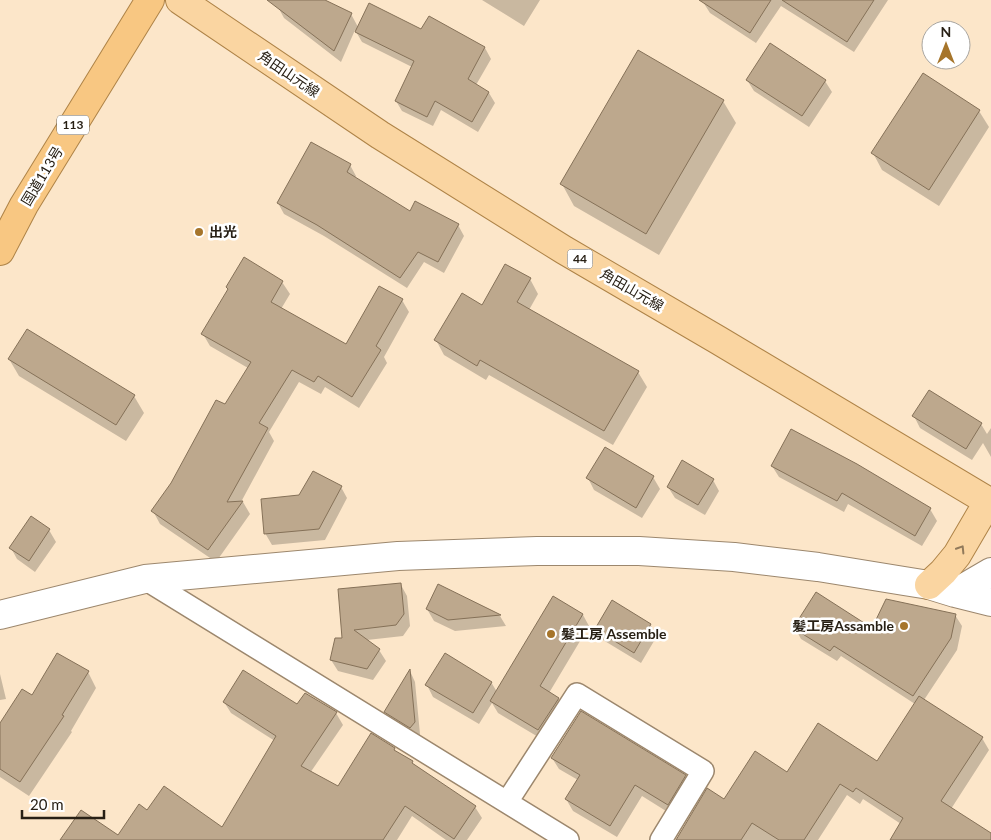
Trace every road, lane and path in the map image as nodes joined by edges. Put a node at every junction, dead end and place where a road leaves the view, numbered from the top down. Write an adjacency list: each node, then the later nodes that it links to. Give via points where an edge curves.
1 (150, 0): 3 (highway, 国道113号 / 113, via 24,205)
2 (180, 0): 4 (main road, 角田山元線 / 44, via 380,135 548,240)
3 (0, 252)
4 (990, 502): 7 (main road, one-way to 4, via 957,555)
5 (991, 572): 8 (street)
6 (145, 579): 7 (street, via 398,556 639,551 734,557); 10 (street); 11 (street)
7 (929, 585): 8 (street)
8 (955, 593): 9 (street)
9 (991, 602)
10 (0, 615)
11 (507, 802): 12 (street); 13 (street, via 577,694 703,771)
12 (568, 840)
13 (661, 840)

